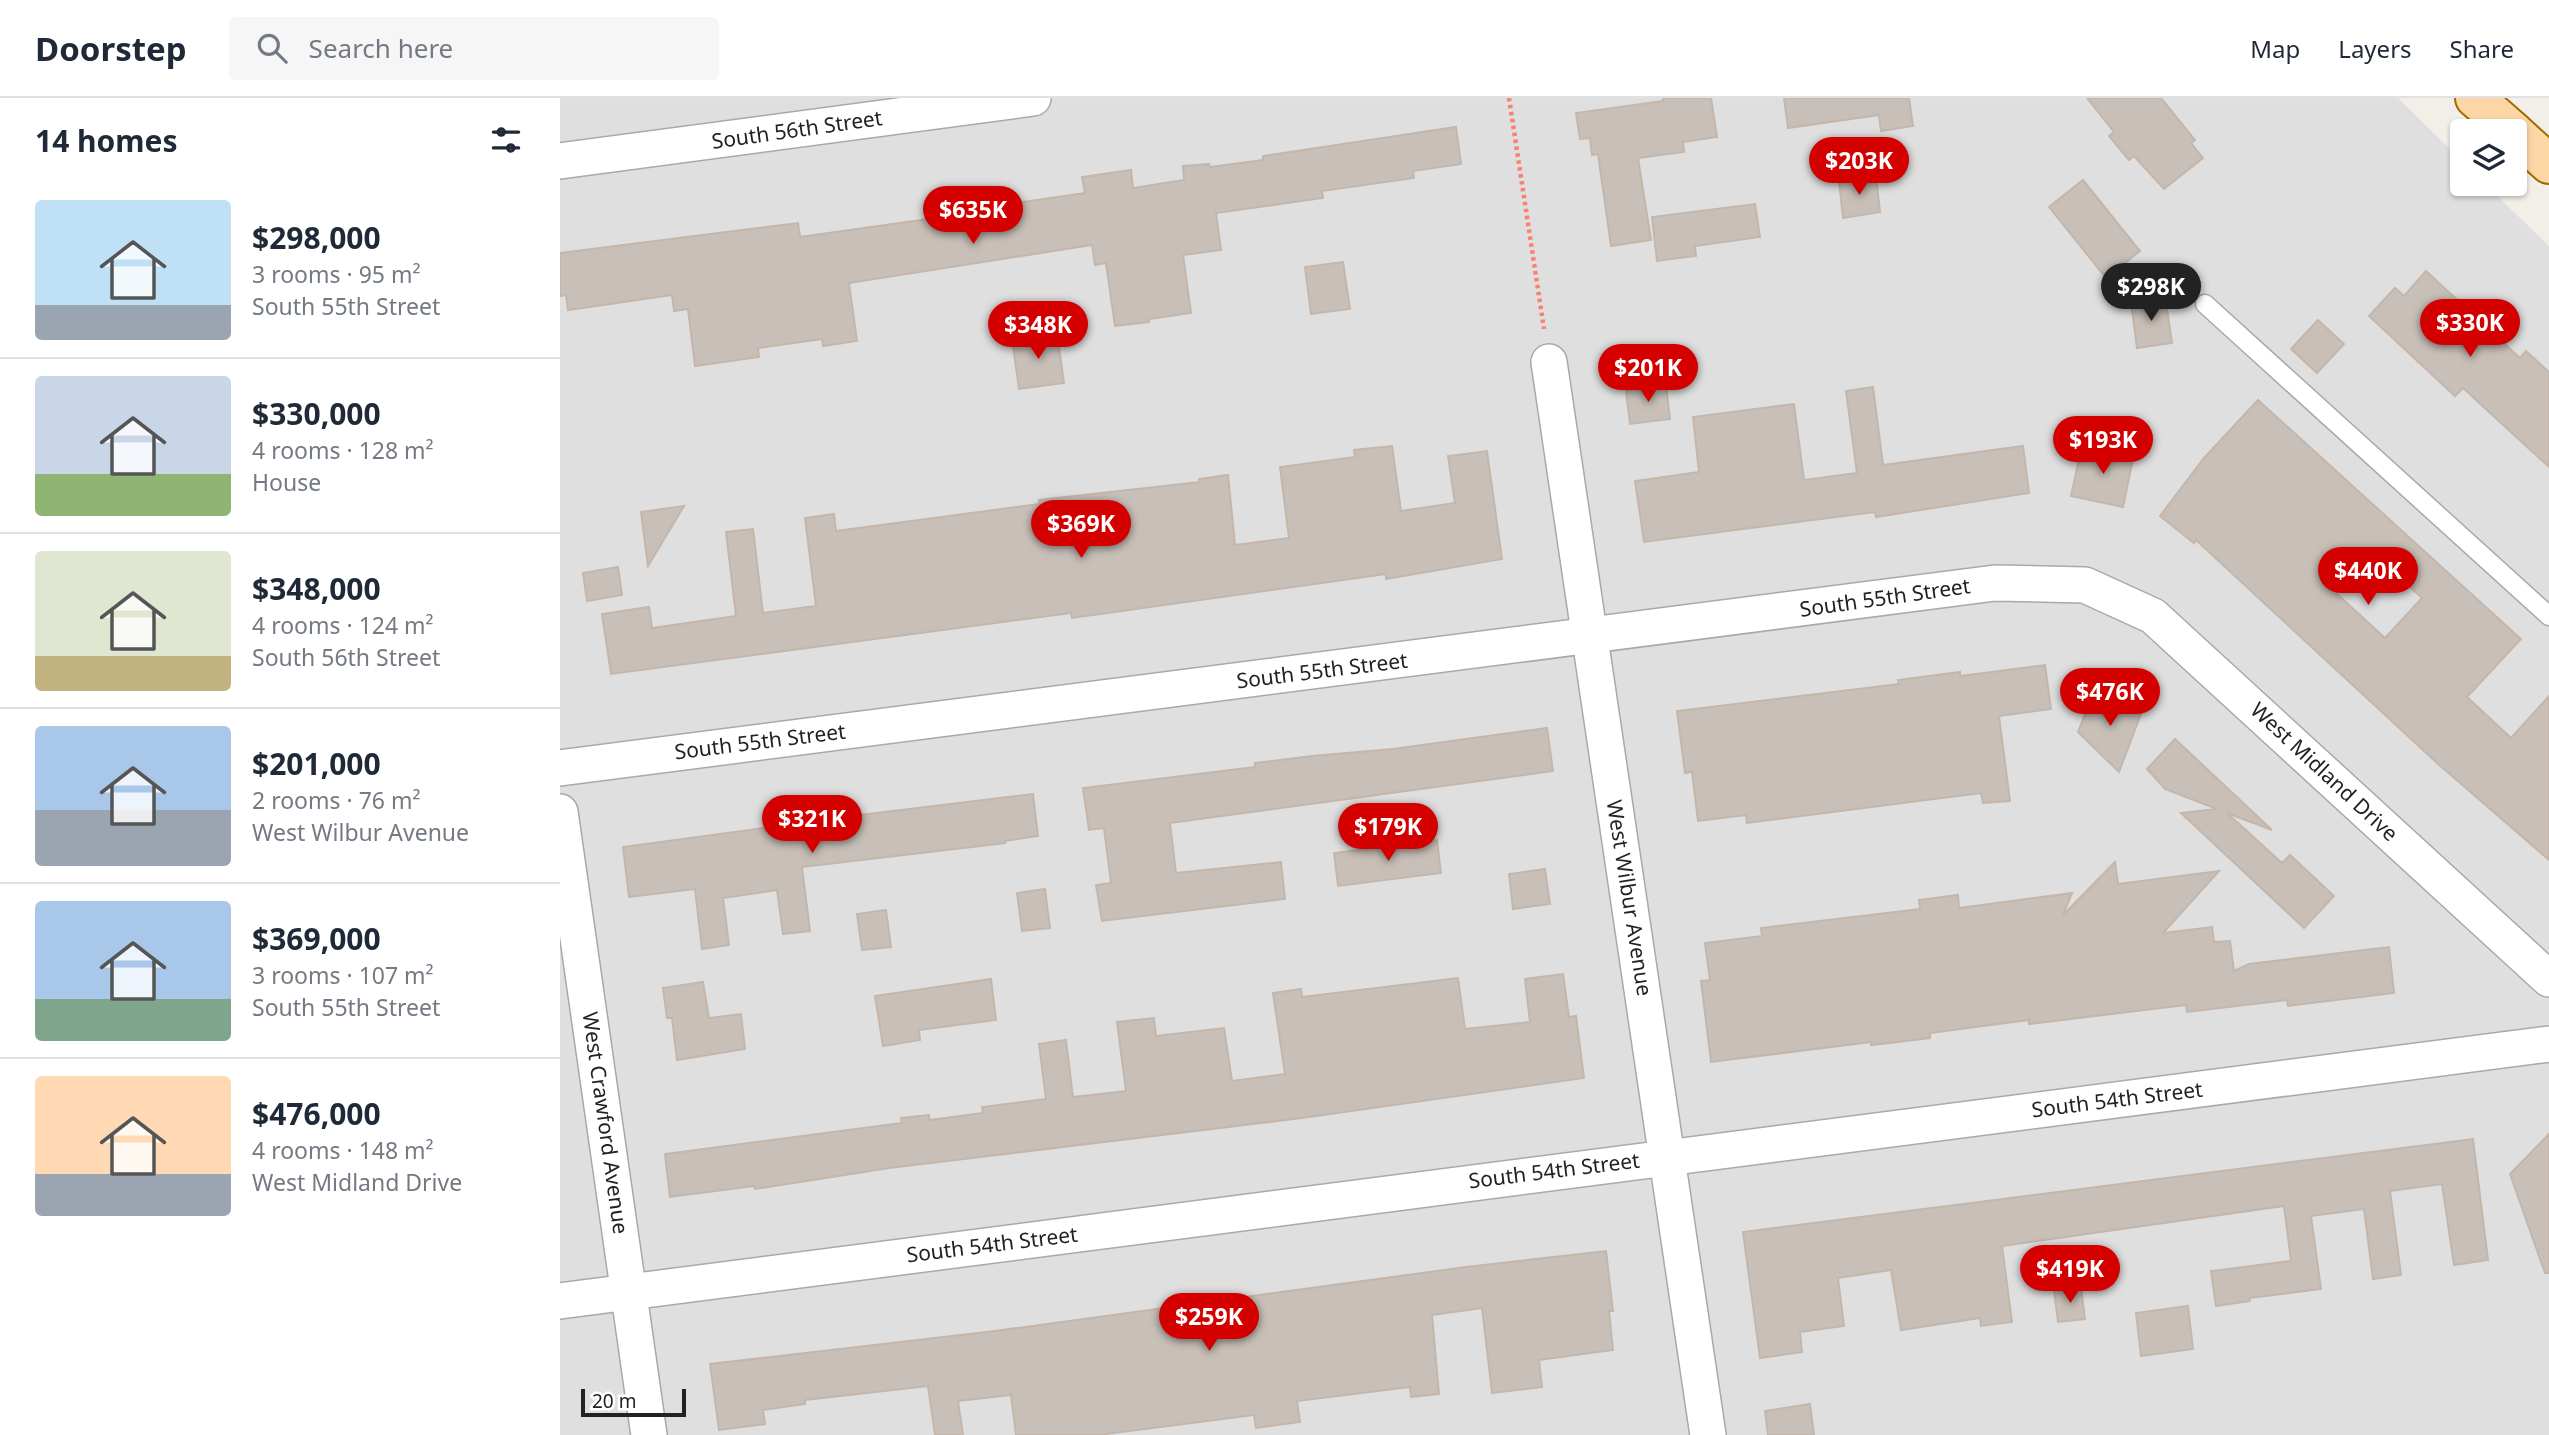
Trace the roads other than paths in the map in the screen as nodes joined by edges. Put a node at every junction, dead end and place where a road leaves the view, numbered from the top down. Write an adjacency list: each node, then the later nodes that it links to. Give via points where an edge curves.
1 (1033, 98): 5 (street, South 56th Street)
2 (2475, 98): 3 (main road)
3 (2499, 119)
4 (2527, 144): 6 (main road)
5 (560, 161)
6 (2549, 164)
7 (2205, 304): 10 (lane)
8 (1549, 362): 11 (street, West Wilbur Avenue)
9 (2085, 585): 11 (street, South 55th Street, via 1995,583); 14 (street, West Midland Drive, via 2153,616)
10 (2549, 616)
11 (1589, 637): 12 (street, South 55th Street); 16 (street, West Wilbur Avenue)
12 (560, 768)
13 (560, 811): 17 (street, West Crawford Avenue)
14 (2549, 979)
15 (2549, 1044): 16 (street, South 54th Street)
16 (1668, 1156): 17 (street, South 54th Street); 20 (street, West Wilbur Avenue)
17 (627, 1293): 18 (street, South 54th Street); 19 (street, West Crawford Avenue)
18 (560, 1301)
19 (649, 1435)
20 (1708, 1435)

